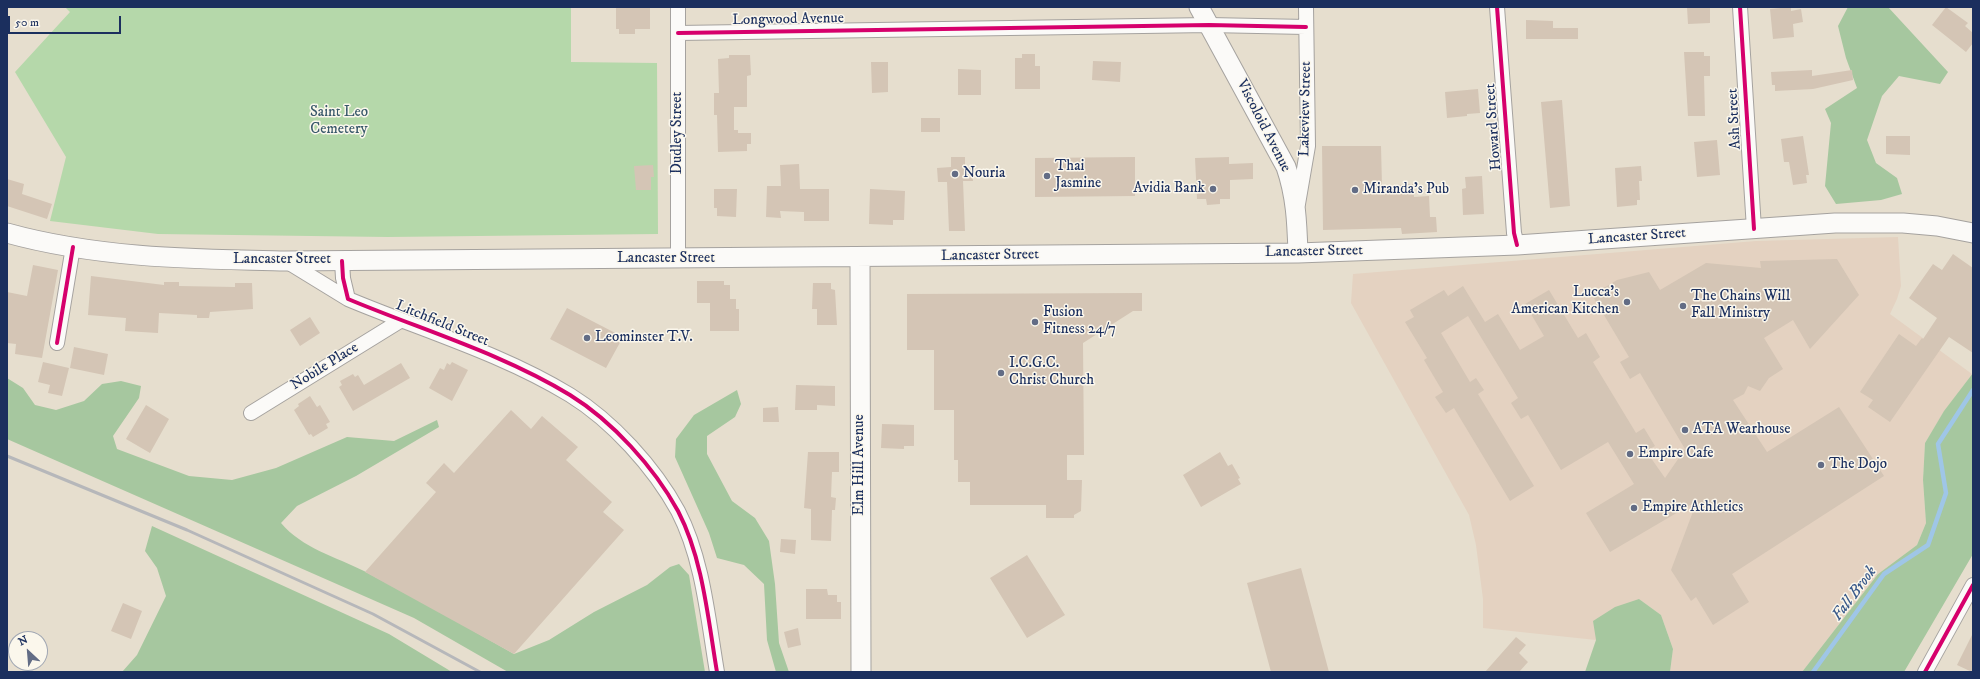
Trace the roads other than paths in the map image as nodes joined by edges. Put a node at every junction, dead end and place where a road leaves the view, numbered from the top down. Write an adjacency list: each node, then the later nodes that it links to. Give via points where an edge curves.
1 (678, 7): 8 (street, Dudley Street)
2 (1199, 7): 6 (main road, Viscoloid Avenue)
3 (1306, 7): 7 (street, Lakeview Street)
4 (1497, 7): 13 (street, Howard Street)
5 (1740, 7): 10 (street, Ash Street)
6 (1209, 25): 7 (street, Longwood Avenue); 8 (street, Longwood Avenue); 9 (main road, Viscoloid Avenue, via 1283,161 1293,186)
7 (1306, 27): 9 (street, Lakeview Street, via 1308,146)
8 (678, 33): 17 (street, Dudley Street)
9 (1297, 211): 15 (main road, Viscoloid Avenue)
10 (1754, 229): 12 (main road, Lancaster Street, via 1835,223 1903,223); 13 (main road, Lancaster Street)
11 (7, 233): 14 (main road, Lancaster Street)
12 (1973, 233)
13 (1516, 244): 15 (main road, Lancaster Street)
14 (73, 248): 18 (main road, Lancaster Street, via 165,257); 22 (street)
15 (1298, 253): 16 (main road, Lancaster Street)
16 (860, 257): 17 (main road, Lancaster Street); 26 (main road, Elm Hill Avenue)
17 (678, 259): 19 (main road, Lancaster Street)
18 (285, 261): 19 (main road, Lancaster Street); 20 (street, Litchfield Street)
19 (342, 261): 20 (street)
20 (348, 299): 21 (street, Litchfield Street)
21 (400, 321): 23 (street, Nobile Place); 25 (street, Litchfield Street, via 464,344 571,396 613,428 640,456 678,512 694,553)
22 (57, 343)
23 (251, 413)
24 (1973, 585): 27 (street)
25 (717, 672)
26 (861, 672)
27 (1926, 672)

